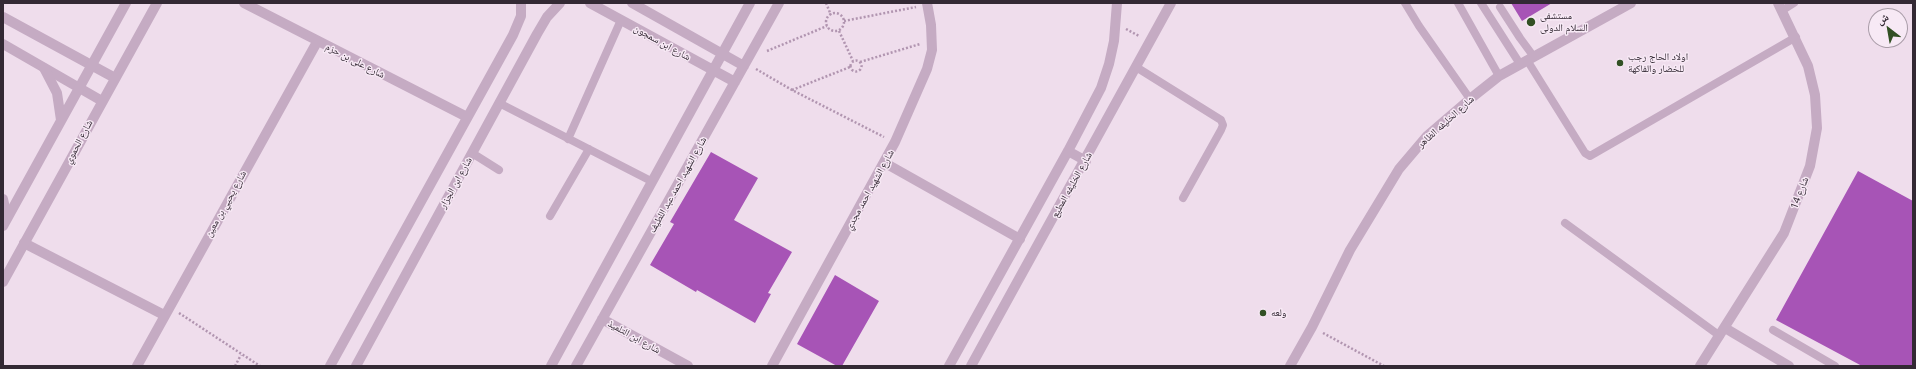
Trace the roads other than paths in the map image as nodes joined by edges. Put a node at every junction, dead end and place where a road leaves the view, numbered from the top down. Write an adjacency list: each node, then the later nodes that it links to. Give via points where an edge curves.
1 (126, 3): 28 (street)
2 (157, 3): 33 (street, شارع الحموي)
3 (244, 3): 23 (street, شارع على بن حزم)
4 (521, 3): 39 (street, via 521,16 513,35)
5 (560, 3): 38 (street, شارع ابن الجزار, via 536,34)
6 (590, 3): 21 (street, شارع ابن سمجون)
7 (632, 3): 25 (street, شارع ابن سمجون)
8 (750, 3): 25 (street)
9 (779, 3): 27 (street, شارع الشهيد احمد عبد اللطيف)
10 (1117, 3): 43 (street, شارع الخليفه المطيع, via 1109,64 1101,88)
11 (1171, 3): 30 (street, شارع الخليفه المطيع)
12 (1405, 3): 36 (lane)
13 (1458, 3): 32 (lane)
14 (1481, 3): 26 (lane)
15 (1631, 3): 26 (street, شارع الخليفه الظاهر)
16 (1794, 3): 19 (lane)
17 (928, 4): 46 (street, شارع الشهيد احمد مجدي, via 932,50 927,69)
18 (1500, 7): 26 (lane, via 1520,38)
19 (1781, 7): 22 (street, شارع 14)
20 (3, 17): 28 (street)
21 (621, 20): 31 (street, شارع ابن سمجون); 41 (lane)
22 (1796, 37): 26 (lane, via 1590,156 1585,153); 60 (street, شارع 14, via 1808,66 1815,95 1817,128 1810,166 1784,233)
23 (317, 42): 39 (street, شارع على بن حزم); 57 (street, شارع يحيي بن معين)
24 (3, 44): 29 (street)
25 (721, 53): 27 (street, شارع ابن سمجون); 31 (street)
26 (1527, 60): 32 (street, شارع الخليفه الظاهر)
27 (746, 63): 34 (street, شارع الشهيد احمد عبد اللطيف)
28 (91, 66): 33 (street); 35 (street)
29 (44, 68): 35 (street); 40 (street, via 57,92)
30 (1136, 68): 45 (street, شارع الخليفه المطيع); 49 (lane, via 1221,120 1223,125)
31 (712, 70): 34 (street, شارع ابن سمجون); 48 (street)
32 (1499, 76): 36 (street, شارع الخليفه الظاهر)
33 (115, 78): 37 (street, شارع الحموي)
34 (734, 82): 58 (street, شارع الشهيد احمد عبد اللطيف)
35 (79, 87): 37 (street); 40 (street)
36 (1470, 99): 70 (street, شارع الخليفه الظاهر, via 1427,136 1399,169 1350,250)
37 (102, 101): 55 (street, شارع الحموي)
38 (499, 103): 41 (lane); 44 (street, شارع ابن الجزار)
39 (467, 117): 61 (street)
40 (61, 120): 52 (street)
41 (568, 139): 42 (lane)
42 (590, 149): 48 (lane); 51 (lane)
43 (1068, 151): 45 (street); 54 (street, شارع الخليفه المطيع)
44 (472, 153): 47 (lane); 63 (street, شارع ابن الجزار)
45 (1086, 161): 69 (street, شارع الخليفه المطيع)
46 (885, 163): 54 (street); 67 (street, شارع الشهيد احمد مجدي)
47 (499, 170)
48 (651, 182): 64 (street)
49 (1183, 198)
50 (3, 199): 52 (street)
51 (550, 216)
52 (5, 222)
53 (1564, 223): 60 (lane)
54 (1020, 239): 68 (street, شارع الخليفه المطيع)
55 (24, 243): 56 (street, شارع الحموي); 57 (street)
56 (3, 282)
57 (164, 315): 62 (street, شارع يحيي بن معين)
58 (602, 319): 65 (street, شارع الشهيد احمد عبد اللطيف); 66 (street, شارع ابن التلميذ)
59 (1773, 330): 73 (lane)
60 (1722, 332): 71 (street, شارع 14); 72 (street)
61 (334, 364)
62 (137, 366)
63 (356, 366)
64 (551, 366)
65 (576, 366)
66 (688, 366)
67 (772, 366)
68 (949, 366)
69 (971, 366)
70 (1290, 366)
71 (1700, 366)
72 (1789, 366)
73 (1835, 366)

